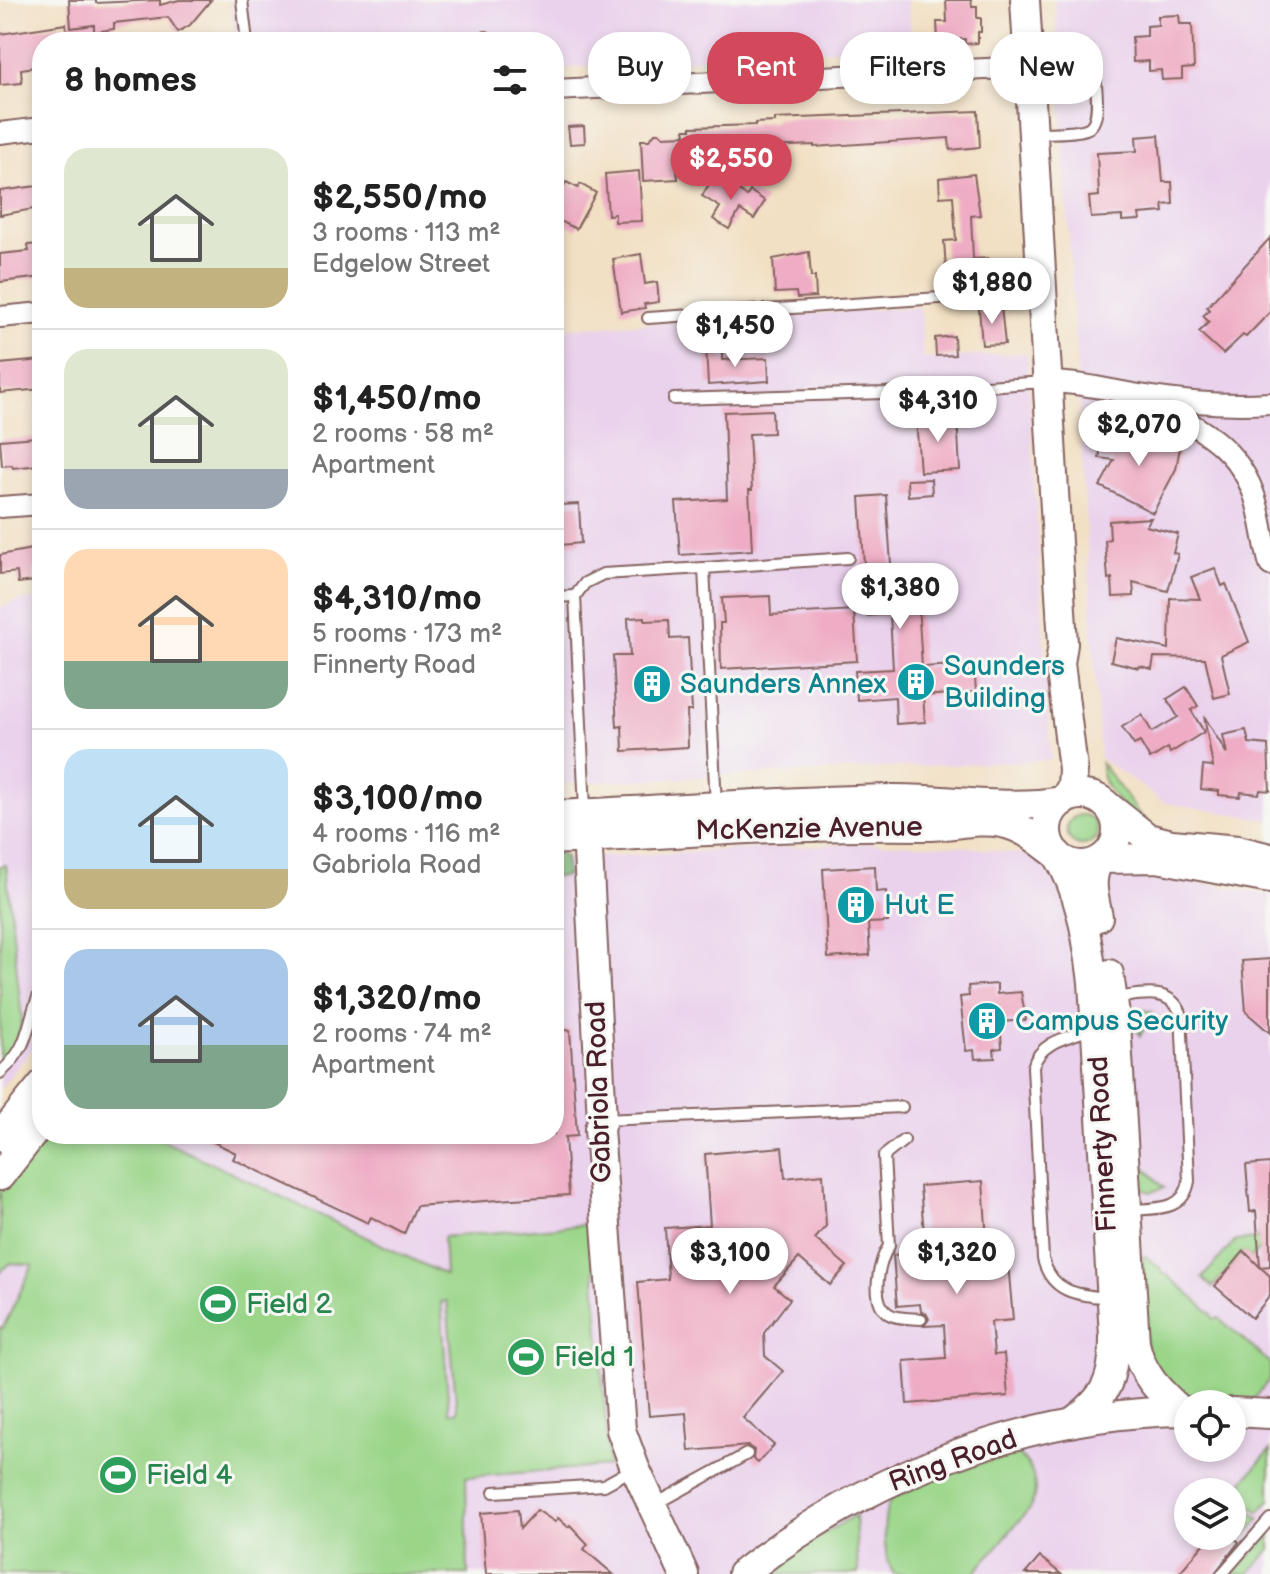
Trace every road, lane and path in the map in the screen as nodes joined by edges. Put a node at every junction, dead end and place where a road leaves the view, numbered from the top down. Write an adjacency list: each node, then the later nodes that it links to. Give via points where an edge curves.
1 (242, 0): 3 (lane)
2 (1025, 0): 4 (street)
3 (246, 32)
4 (1027, 32)
5 (990, 62): 6 (street)
6 (564, 89)
7 (1031, 104): 11 (street)
8 (1096, 104): 11 (lane, via 1094,124 1086,129)
9 (32, 129): 10 (street)
10 (0, 133)
11 (1033, 133): 12 (street)
12 (1042, 291): 15 (lane); 16 (street)
13 (32, 314): 14 (street)
14 (0, 317)
15 (648, 318)
16 (1047, 382): 17 (street); 18 (lane); 28 (street)
17 (1144, 396): 19 (street); 22 (street, via 1204,430 1221,446)
18 (674, 399)
19 (1270, 403)
20 (32, 505): 21 (street)
21 (0, 507)
22 (1264, 510): 24 (street)
23 (848, 558): 25 (lane)
24 (1270, 565)
25 (704, 568): 26 (lane, via 603,574 585,583); 30 (lane)
26 (575, 596): 27 (lane); 33 (lane, Gabriola Road)
27 (564, 597)
28 (1063, 644): 29 (street, via 1060,663 1073,769 1072,786); 31 (street, via 1091,763)
29 (1063, 800): 30 (street, McKenzie Avenue, via 1019,806 893,799); 31 (street, via 1087,795); 35 (street, via 1047,825)
30 (716, 807): 33 (street, McKenzie Avenue)
31 (1109, 807): 36 (street, via 1148,838); 37 (street, via 1117,835)
32 (564, 818): 33 (street, McKenzie Avenue)
33 (587, 826): 34 (street, McKenzie Avenue); 35 (street, McKenzie Avenue, via 719,830 987,822 1016,827); 44 (street, Gabriola Road)
34 (564, 836)
35 (1056, 854): 37 (street, via 1077,865); 39 (street, Finnerty Road, via 1074,887)
36 (1270, 858)
37 (1101, 860): 38 (street, via 1157,858); 39 (street, Finnerty Road, via 1092,882)
38 (1270, 879)
39 (1105, 1012): 49 (street, Finnerty Road); 49 (lane, via 1160,994 1181,1013 1187,1191 1170,1207); 50 (lane, via 1045,1046 1035,1059 1043,1259 1054,1282 1067,1292)
40 (32, 1022): 41 (lane, via 26,1042)
41 (0, 1073)
42 (32, 1097): 46 (street)
43 (902, 1107): 44 (lane)
44 (602, 1120): 58 (street, Gabriola Road, via 603,1204 621,1430)
45 (32, 1135): 48 (street)
46 (0, 1137)
47 (904, 1140): 51 (lane, via 884,1156 889,1246 880,1266 878,1301 893,1317)
48 (0, 1176)
49 (1117, 1203): 50 (street, Finnerty Road)
50 (1123, 1299): 52 (street, Finnerty Road, via 1142,1368); 56 (street, Finnerty Road, via 1111,1377 1101,1398)
51 (921, 1319)
52 (1174, 1403)
53 (1174, 1412): 56 (street, Ring Road)
54 (1246, 1413): 55 (street)
55 (1270, 1414)
56 (1071, 1423): 63 (street, Ring Road, via 986,1445 907,1474 826,1515)
57 (747, 1454): 60 (lane)
58 (635, 1468): 59 (lane, via 604,1485); 60 (street, Gabriola Road)
59 (494, 1492)
60 (652, 1506): 62 (street, Gabriola Road)
61 (1270, 1519): 64 (lane)
62 (684, 1574)
63 (742, 1574)
64 (1222, 1574)

